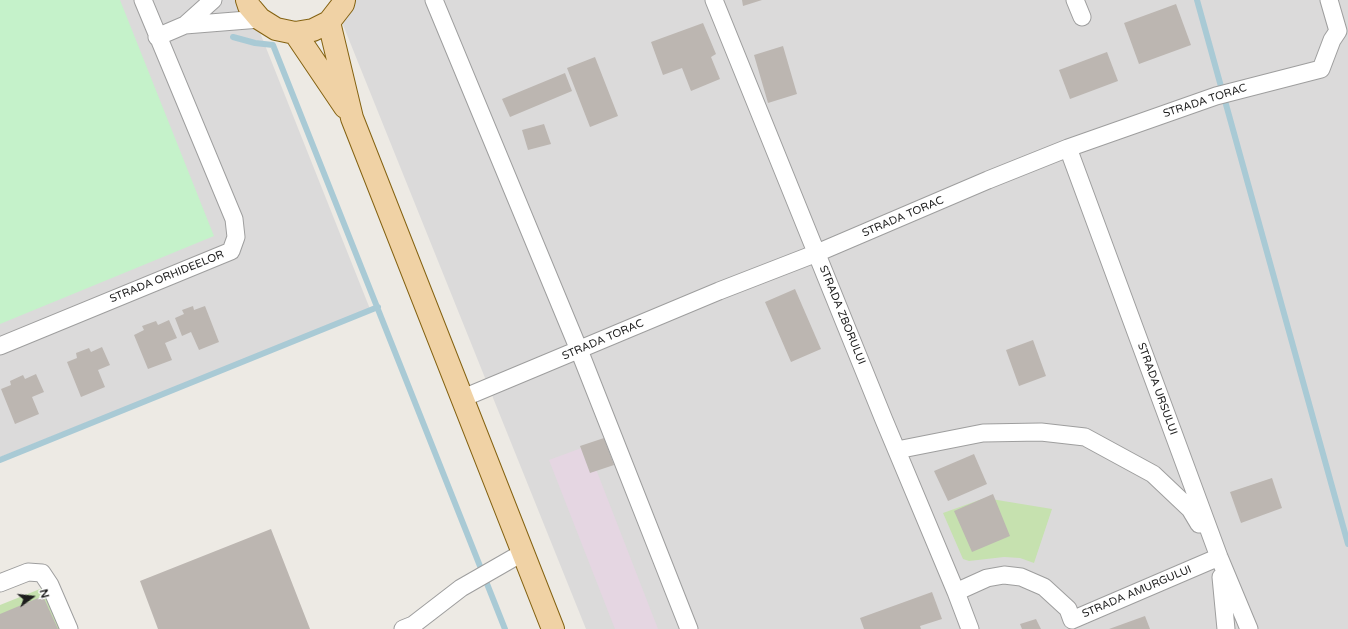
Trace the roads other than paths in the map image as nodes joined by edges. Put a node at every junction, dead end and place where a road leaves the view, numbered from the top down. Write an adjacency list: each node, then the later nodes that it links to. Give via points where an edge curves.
1 (143, 0): 14 (street, STRADA ORHIDEELOR)
2 (213, 0): 12 (street)
3 (247, 0): 10 (main road)
4 (344, 0): 11 (main road)
5 (434, 0): 19 (street)
6 (714, 0): 17 (street, STRADA ZBORULUI)
7 (1075, 0): 9 (street)
8 (1329, 0): 16 (street, STRADA TORAC, via 1338,31 1321,69 1216,96)
9 (1082, 17)
10 (260, 19): 12 (street); 13 (main road, via 276,29)
11 (329, 22): 13 (main road, via 313,30); 15 (main road)
12 (185, 25): 14 (street)
13 (295, 33): 15 (main road)
14 (157, 37): 18 (street, STRADA ORHIDEELOR, via 234,219 236,237 231,251)
15 (352, 118): 20 (main road)
16 (1068, 148): 17 (street, STRADA TORAC); 23 (street, STRADA URSULUI)
17 (817, 253): 19 (street, STRADA TORAC); 21 (street, STRADA ZBORULUI)
18 (0, 346)
19 (579, 350): 20 (street, STRADA TORAC); 30 (street)
20 (463, 398): 22 (main road)
21 (897, 450): 23 (street, via 983,433 1041,432 1085,437 1153,474 1190,509); 25 (street, STRADA ZBORULUI)
22 (522, 553): 28 (street, via 461,588 413,625); 29 (main road)
23 (1219, 557): 26 (street, STRADA AMURGULUI); 32 (street); 33 (street, STRADA URSULUI)
24 (0, 583): 27 (street, via 28,572 42,573)
25 (956, 592): 26 (street, STRADA AMURGULUI, via 987,578 1004,575 1021,577 1044,587 1068,609); 31 (street, STRADA ZBORULUI)
26 (1074, 624)
27 (69, 629)
28 (403, 629)
29 (553, 629)
30 (690, 629)
31 (970, 629)
32 (1226, 629)
33 (1249, 629)

